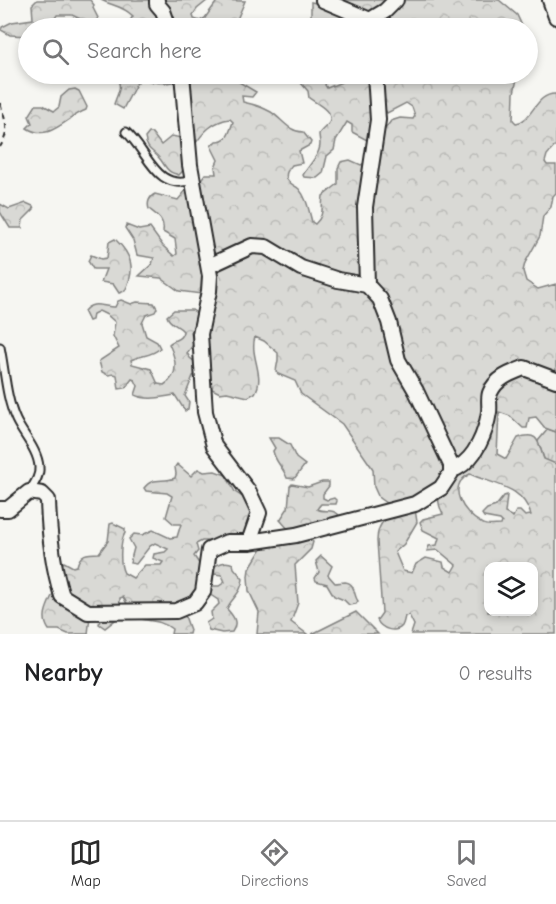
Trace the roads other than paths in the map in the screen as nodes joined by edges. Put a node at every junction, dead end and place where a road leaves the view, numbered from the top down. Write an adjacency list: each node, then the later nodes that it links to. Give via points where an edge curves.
1 (142, 0): 5 (street)
2 (323, 0): 8 (street)
3 (396, 0): 9 (street)
4 (550, 0): 6 (street)
5 (157, 2): 7 (street)
6 (556, 16)
7 (165, 18)
8 (359, 18)
9 (378, 18)
10 (183, 84): 13 (street)
11 (376, 84): 15 (street, via 378,120 365,207)
12 (126, 132): 13 (lane, via 136,140 159,175 169,182)
13 (193, 180): 14 (street)
14 (209, 266): 15 (street, via 252,246 266,247 301,268); 21 (street, via 209,291 200,334 206,412 214,446 249,492 259,513)
15 (367, 285): 18 (street, via 380,299 398,360)
16 (0, 347): 19 (lane, via 12,408 40,468)
17 (556, 380): 18 (street, via 524,368 504,376 490,393 480,443 465,464 457,468)
18 (451, 465): 21 (street, via 451,473 441,488 415,504 296,535)
19 (29, 492): 20 (street, via 8,509); 21 (street, via 42,494 48,500 50,543 62,596 88,612 176,611 195,603 202,592 209,549 227,542)
20 (0, 509)
21 (249, 542)

